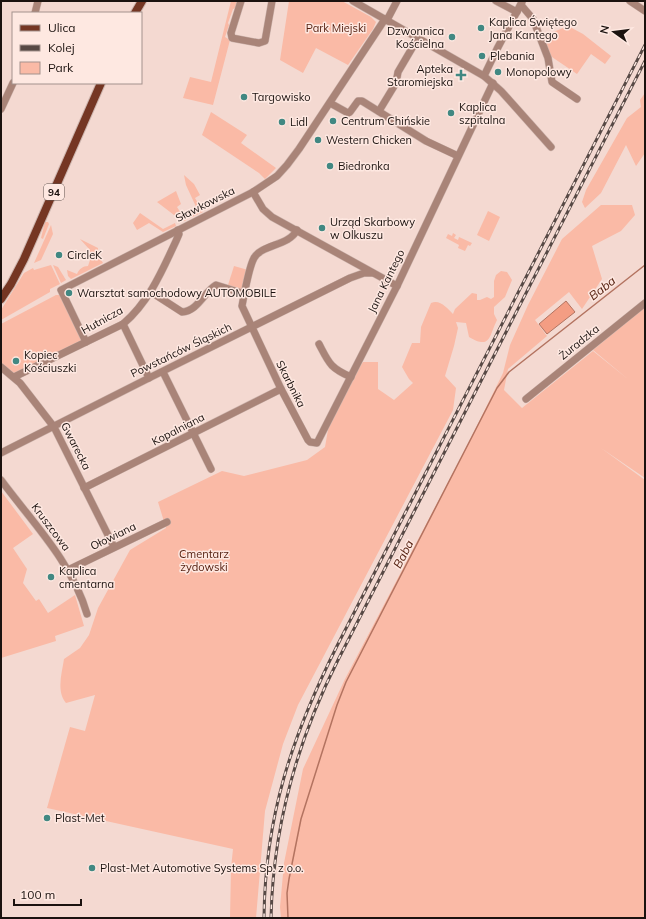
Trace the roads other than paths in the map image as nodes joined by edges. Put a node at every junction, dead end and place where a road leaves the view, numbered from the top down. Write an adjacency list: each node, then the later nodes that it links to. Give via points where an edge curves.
1 (38, 1): 11 (street)
2 (142, 1): 12 (main road)
3 (241, 1): 4 (street, via 231,33 232,38 259,43 265,41)
4 (272, 1)
5 (353, 1): 14 (street)
6 (397, 1): 14 (street, Sławkowska)
7 (496, 1): 13 (street)
8 (630, 1): 10 (street)
9 (522, 3): 13 (street); 20 (street, via 533,19 548,58 552,82)
10 (645, 11)
11 (35, 12)
12 (136, 12)
13 (516, 12): 16 (street)
14 (386, 20): 15 (street); 21 (street, Sławkowska)
15 (418, 38): 16 (street); 23 (street)
16 (484, 76): 17 (street)
17 (493, 83): 24 (street); 25 (street, Jana Kantego)
18 (13, 84): 22 (street)
19 (101, 84): 33 (main road, 94, via 24,259)
20 (577, 99)
21 (330, 103): 23 (street, via 348,113 358,101 362,101); 26 (street, Sławkowska, via 287,165)
22 (1, 109)
23 (379, 111): 25 (street, via 426,141)
24 (550, 147)
25 (458, 156): 30 (street, Jana Kantego)
26 (253, 192): 27 (street, Sławkowska); 28 (street, via 267,214)
27 (178, 230): 31 (street, Hutnicza, via 176,241); 37 (street, Sławkowska, via 61,290)
28 (297, 230): 29 (street); 32 (street, Skarbnika, via 292,237 254,257)
29 (372, 273): 30 (street); 36 (street, Powstańców Śląskich, via 358,274)
30 (397, 286): 42 (street, Jana Kantego)
31 (151, 292): 32 (street, via 182,312 192,308 216,285); 35 (street, Hutnicza)
32 (245, 294): 36 (street, Skarbnika, via 242,306)
33 (1, 299)
34 (645, 303): 45 (street, Żuradzka)
35 (123, 324): 37 (street, Hutnicza); 43 (street)
36 (252, 328): 40 (street, Powstańców Śląskich); 44 (street, Skarbnika)
37 (86, 342): 41 (street, Hutnicza)
38 (319, 344): 42 (street, via 334,368)
39 (1, 367): 41 (street, Gwarecka)
40 (163, 372): 43 (street, Powstańców Śląskich); 47 (street)
41 (14, 377): 46 (street, Gwarecka)
42 (351, 377): 48 (street, Jana Kantego)
43 (149, 378): 46 (street, Powstańców Śląskich)
44 (281, 389): 47 (street, Kopalniana); 48 (street, Skarbnika, via 308,440)
45 (526, 399)
46 (54, 427): 49 (street, Powstańców Śląskich); 52 (street, Gwarecka)
47 (193, 434): 50 (street); 52 (street, Kopalniana)
48 (317, 443)
49 (1, 453)
50 (211, 469)
51 (1, 480): 55 (street, Kruszcowa)
52 (84, 488): 54 (street, Gwarecka)
53 (167, 522): 54 (street, Ołowiana)
54 (114, 547): 55 (street, Ołowiana)
55 (68, 570): 56 (street, Kruszcowa, via 80,594)
56 (86, 614)

